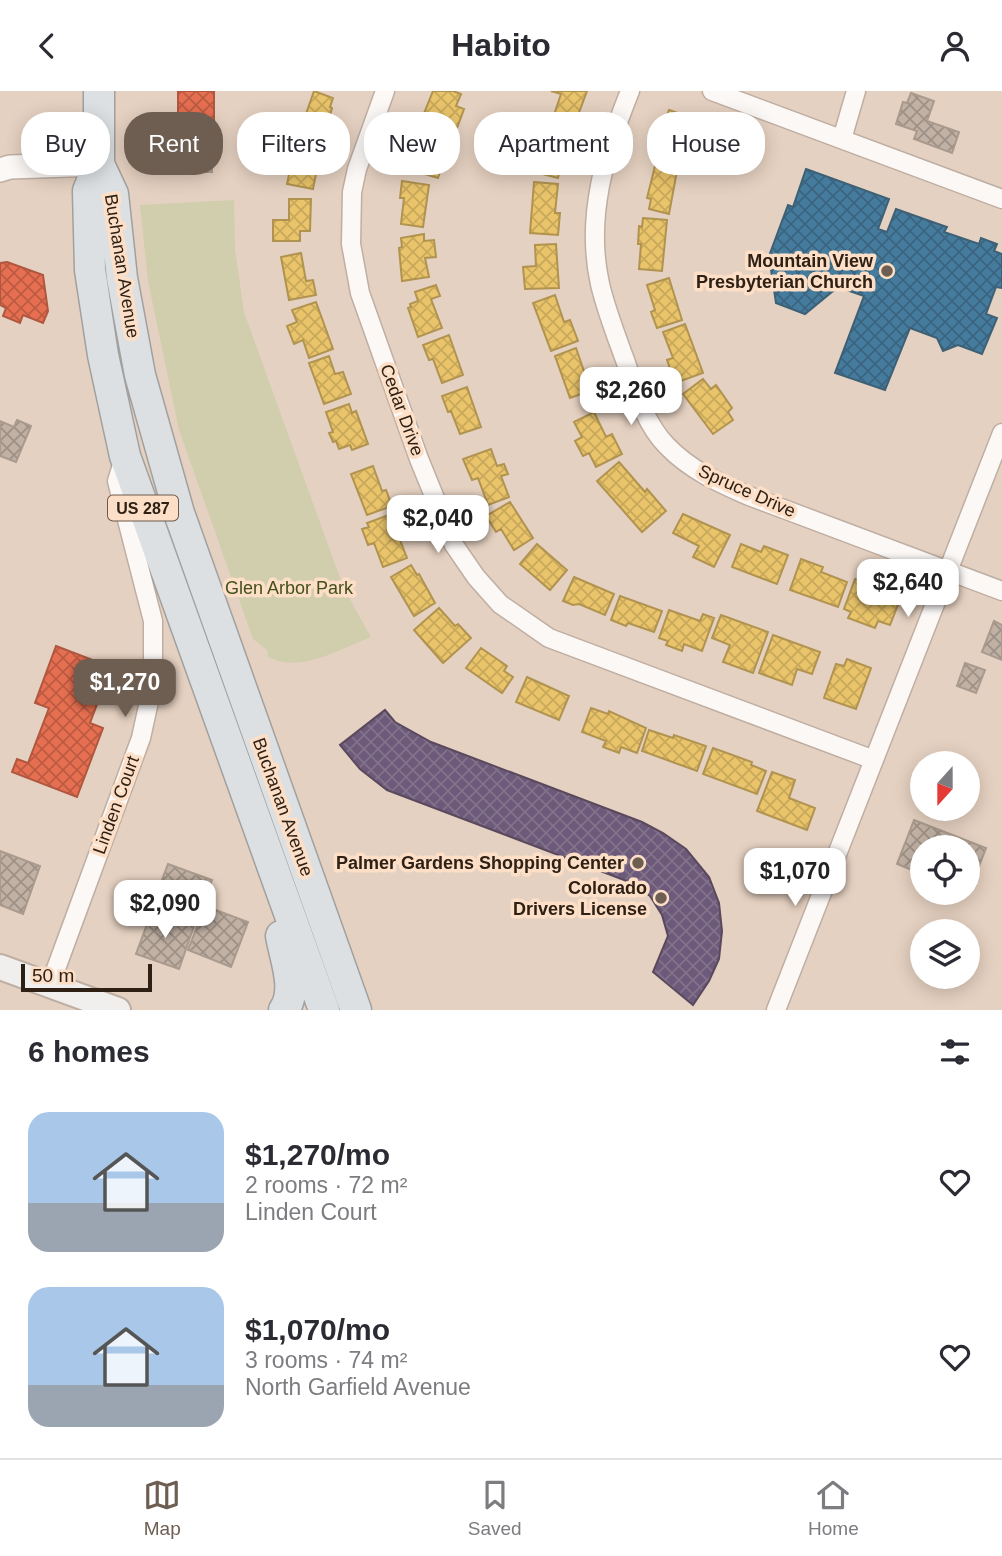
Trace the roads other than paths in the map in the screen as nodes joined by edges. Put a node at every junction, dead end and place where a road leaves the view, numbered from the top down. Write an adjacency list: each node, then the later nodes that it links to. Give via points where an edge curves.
1 (99, 91): 6 (highway, US 287)
2 (385, 91): 17 (street, Cedar Drive, via 352,192 353,256 360,293 419,459 454,545 476,577 500,604 558,642)
3 (630, 91): 15 (street, Spruce Drive, via 609,148 594,237 605,300 633,384 655,431 680,459 713,480)
4 (712, 91): 7 (street)
5 (856, 91): 7 (street)
6 (99, 112)
7 (842, 139): 12 (street)
8 (21, 167): 9 (street)
9 (0, 170)
10 (94, 175): 14 (highway, Buchanan Avenue / US 287, via 88,191 90,270)
11 (104, 175): 20 (highway, Buchanan Avenue / US 287, via 113,194 140,375 167,474)
12 (1002, 199)
13 (1002, 433): 15 (street)
14 (125, 456): 18 (highway, Buchanan Avenue / US 287); 21 (street, Linden Court, via 117,481 153,621 153,683 141,738)
15 (948, 569): 16 (street, Spruce Drive); 17 (street)
16 (1002, 591)
17 (874, 760): 27 (street)
18 (264, 839): 23 (highway, via 291,991); 24 (highway, Buchanan Avenue / US 287)
19 (0, 967): 21 (main road)
20 (342, 967): 25 (highway, Buchanan Avenue / US 287); 26 (highway)
21 (50, 985): 22 (main road)
22 (118, 1010)
23 (285, 1010)
24 (324, 1010)
25 (356, 1010)
26 (378, 1010)
27 (776, 1010)

